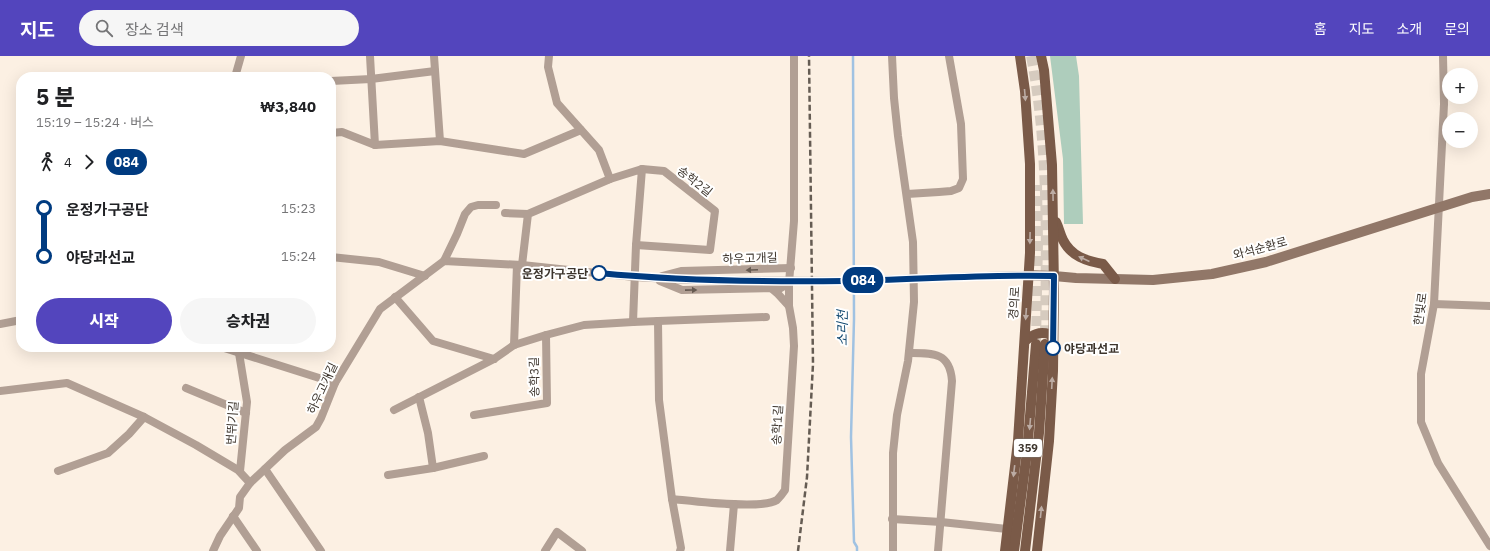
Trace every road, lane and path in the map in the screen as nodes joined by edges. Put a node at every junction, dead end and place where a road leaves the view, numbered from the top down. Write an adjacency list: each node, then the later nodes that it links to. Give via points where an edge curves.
1 (241, 56): 12 (street)
2 (370, 56): 13 (street)
3 (434, 56): 11 (street)
4 (549, 56): 15 (street, via 548,67 557,103)
5 (794, 56): 32 (street, via 794,220)
6 (892, 56): 21 (street, via 898,136)
7 (948, 56): 21 (street, via 961,124 963,179 959,188 951,191)
8 (1020, 56): 33 (main road, 경의로, one-way to 33, via 1030,164)
9 (1041, 56): 27 (main road, one-way to 9, via 1047,97)
10 (1443, 56): 24 (street, 한빛로, via 1444,104)
11 (435, 71): 13 (street); 17 (street)
12 (236, 72)
13 (371, 79): 14 (street); 18 (street)
14 (336, 81)
15 (581, 130): 17 (street, via 524,154); 20 (street, via 599,150)
16 (336, 133): 18 (street, via 342,132)
17 (440, 141): 18 (street)
18 (375, 145)
19 (642, 169): 20 (street, 송학2길); 28 (street); 28 (street, 송학2길, via 664,171 714,211 710,250)
20 (610, 179): 26 (street, 송학2길)
21 (907, 194): 56 (street, via 913,242 914,302)
22 (1490, 194): 24 (street, 와석순환로)
23 (496, 205): 30 (street, 하우고개길, via 478,205 471,207 464,214)
24 (1439, 207): 38 (street, 와석순환로, via 1266,262 1212,274 1153,280); 42 (street, 한빛로)
25 (504, 213): 26 (street)
26 (528, 214): 31 (street)
27 (1053, 217): 35 (main road); 38 (main road, one-way to 27, via 1104,264 1091,262 1068,248)
28 (636, 245): 36 (street)
29 (336, 258): 34 (street, via 378,262)
30 (444, 261): 31 (street, 하우고개길); 34 (street, 하우고개길)
31 (519, 265): 36 (street, 하우고개길); 53 (street, 송학3길)
32 (791, 268): 37 (street, 하우고개길, one-way to 37, via 681,271); 39 (street, 하우고개길)
33 (1029, 275): 35 (street, 와석순환로); 37 (street, 하우고개길, bridge, via 846,281); 51 (main road, 경의로, one-way to 51)
34 (425, 276): 41 (street, 하우고개길)
35 (1054, 276): 38 (street, 와석순환로); 52 (main road)
36 (634, 277): 37 (street, 하우고개길); 48 (street)
37 (654, 278): 40 (street, 하우고개길, one-way to 40, via 682,290)
38 (1115, 279)
39 (789, 283): 40 (street, 하우고개길, via 779,289); 43 (street, 송학1길)
40 (771, 288): 43 (street)
41 (395, 297): 57 (street, via 432,341); 58 (street, 하우고개길, via 380,308)
42 (1434, 304): 44 (street); 79 (street, 한빛로, via 1421,374 1421,422 1438,463)
43 (789, 306): 74 (street, 송학1길, via 794,346 785,490 777,500 770,502)
44 (1490, 306)
45 (766, 317): 47 (street)
46 (16, 321): 49 (street)
47 (658, 321): 48 (street); 73 (street, via 658,400)
48 (633, 322): 50 (street, via 584,325)
49 (0, 324)
50 (546, 335): 53 (street, 송학3길); 64 (street, 송학3길, via 547,403)
51 (1025, 341): 52 (main road, via 1037,333 1049,334); 78 (main road, 경의로, one-way to 78, via 1018,442)
52 (1045, 342): 90 (main road, 359, one-way to 90); 91 (main road, 359, via 1039,433); 92 (main road, one-way to 52, via 1049,441 1053,371)
53 (514, 345): 57 (street, 송학3길)
54 (239, 352): 63 (street, 번뛰기길, via 247,402)
55 (245, 352): 58 (street)
56 (909, 353): 76 (street, via 897,415 893,453); 77 (street, via 932,353 940,356 952,370)
57 (494, 359): 61 (street, 송학3길)
58 (334, 383): 68 (street, 하우고개길, via 316,427)
59 (186, 388): 63 (street)
60 (0, 391): 65 (street, via 67,382)
61 (419, 397): 62 (street, 송학3길); 67 (street, via 428,432)
62 (394, 410)
63 (246, 413): 70 (street, 번뛰기길)
64 (474, 415)
65 (144, 417): 69 (street, via 108,453); 70 (street)
66 (484, 456): 67 (street)
67 (433, 468): 71 (street)
68 (265, 469): 72 (street, 하우고개길); 82 (street)
69 (58, 471)
70 (240, 471): 72 (street)
71 (388, 475)
72 (250, 483): 75 (street, 하우고개길, via 240,498 239,508)
73 (672, 498): 74 (street, 송학1길); 85 (street)
74 (734, 504): 86 (street)
75 (233, 516): 80 (street, 하우고개길); 81 (street)
76 (892, 519): 77 (street); 87 (street)
77 (941, 522): 78 (street); 88 (street)
78 (1007, 530): 89 (main road, 경의로)
79 (1490, 546)
80 (213, 551)
81 (257, 551)
82 (321, 551)
83 (545, 551): 84 (street, via 557,532)
84 (582, 551)
85 (680, 551)
86 (730, 551)
87 (893, 551)
88 (938, 551)
89 (1005, 551)
90 (1014, 551)
91 (1025, 551)
92 (1036, 551)

